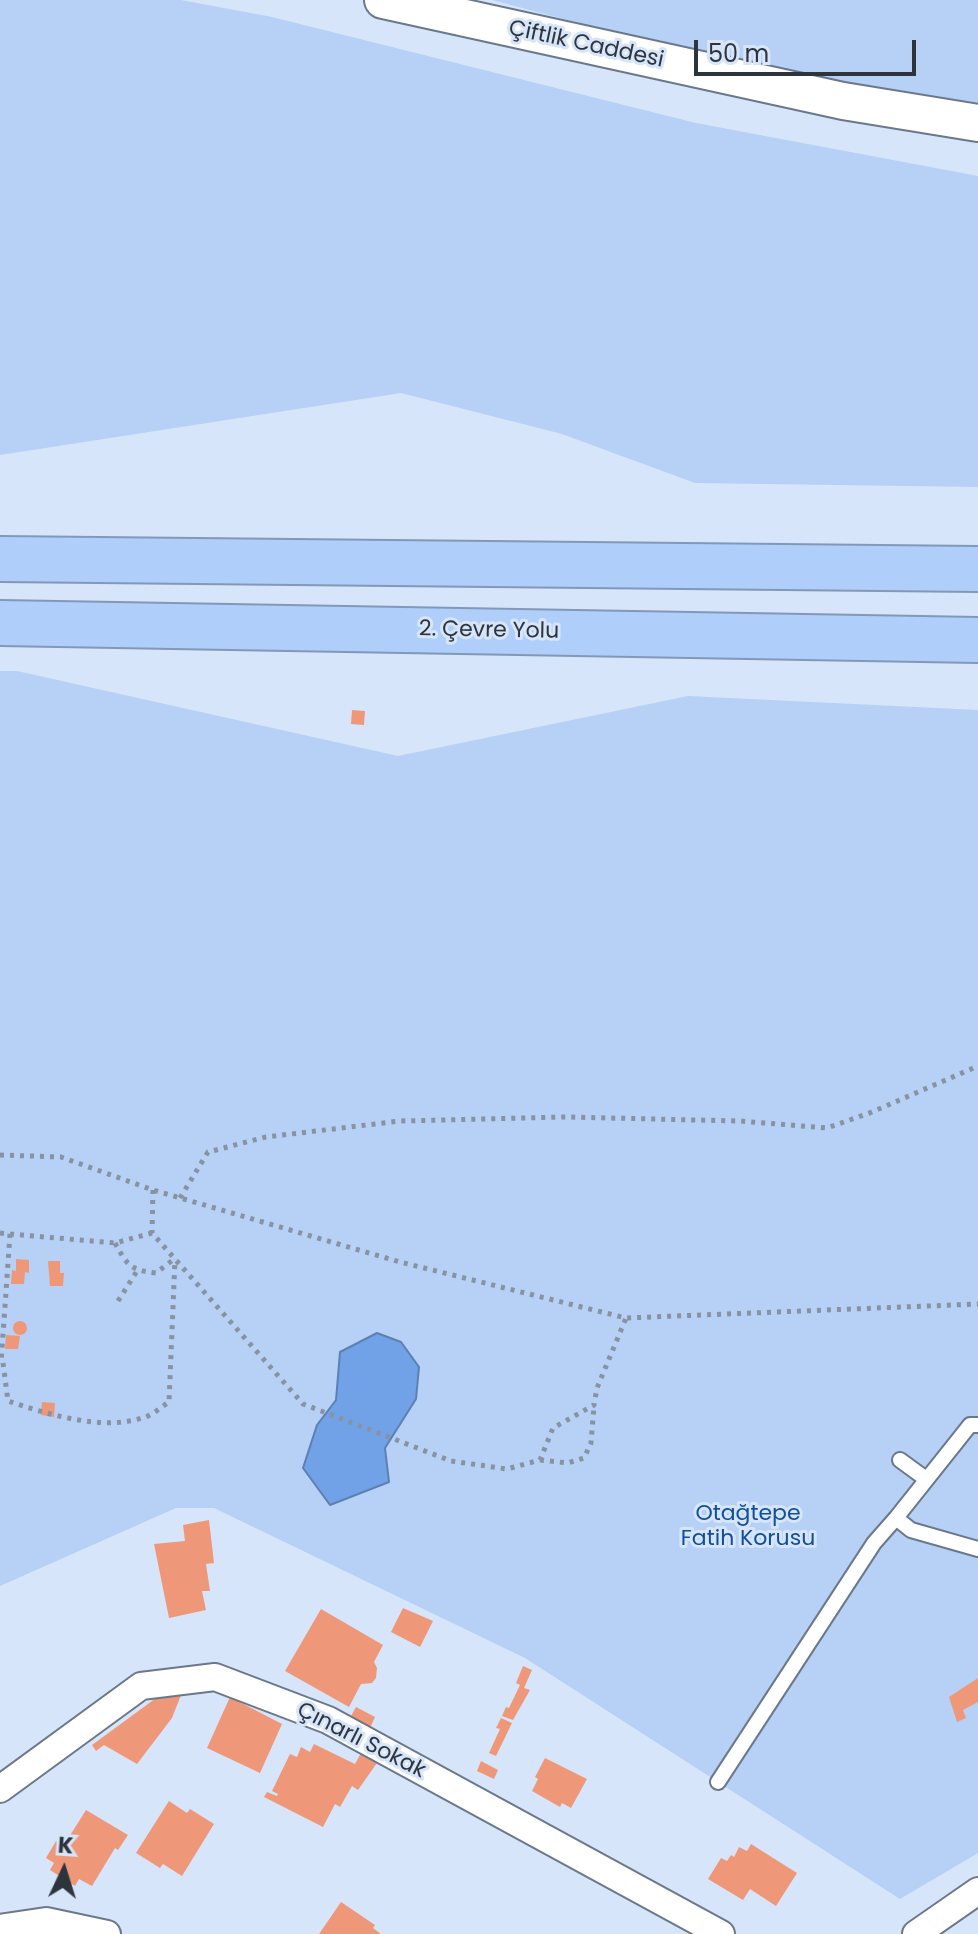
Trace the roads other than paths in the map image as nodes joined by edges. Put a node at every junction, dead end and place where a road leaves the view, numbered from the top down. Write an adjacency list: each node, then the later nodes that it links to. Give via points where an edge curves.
1 (383, 0): 2 (main road, Çiftlik Caddesi, via 843,101)
2 (978, 123)
3 (0, 559): 4 (highway)
4 (978, 569)
5 (0, 623): 6 (highway, 2. Çevre Yolu)
6 (978, 640)
7 (978, 1425): 9 (lane, via 970,1425)
8 (900, 1460): 9 (lane)
9 (926, 1479): 10 (lane)
10 (896, 1518): 11 (lane, via 911,1530); 12 (lane, via 874,1543)
11 (978, 1549)
12 (718, 1782)
13 (0, 1789): 17 (street, Çınarlı Sokak, via 141,1686 215,1677 328,1720)
14 (978, 1891): 18 (street)
15 (0, 1928): 16 (street, via 46,1921)
16 (107, 1934)
17 (721, 1934)
18 (916, 1934)

